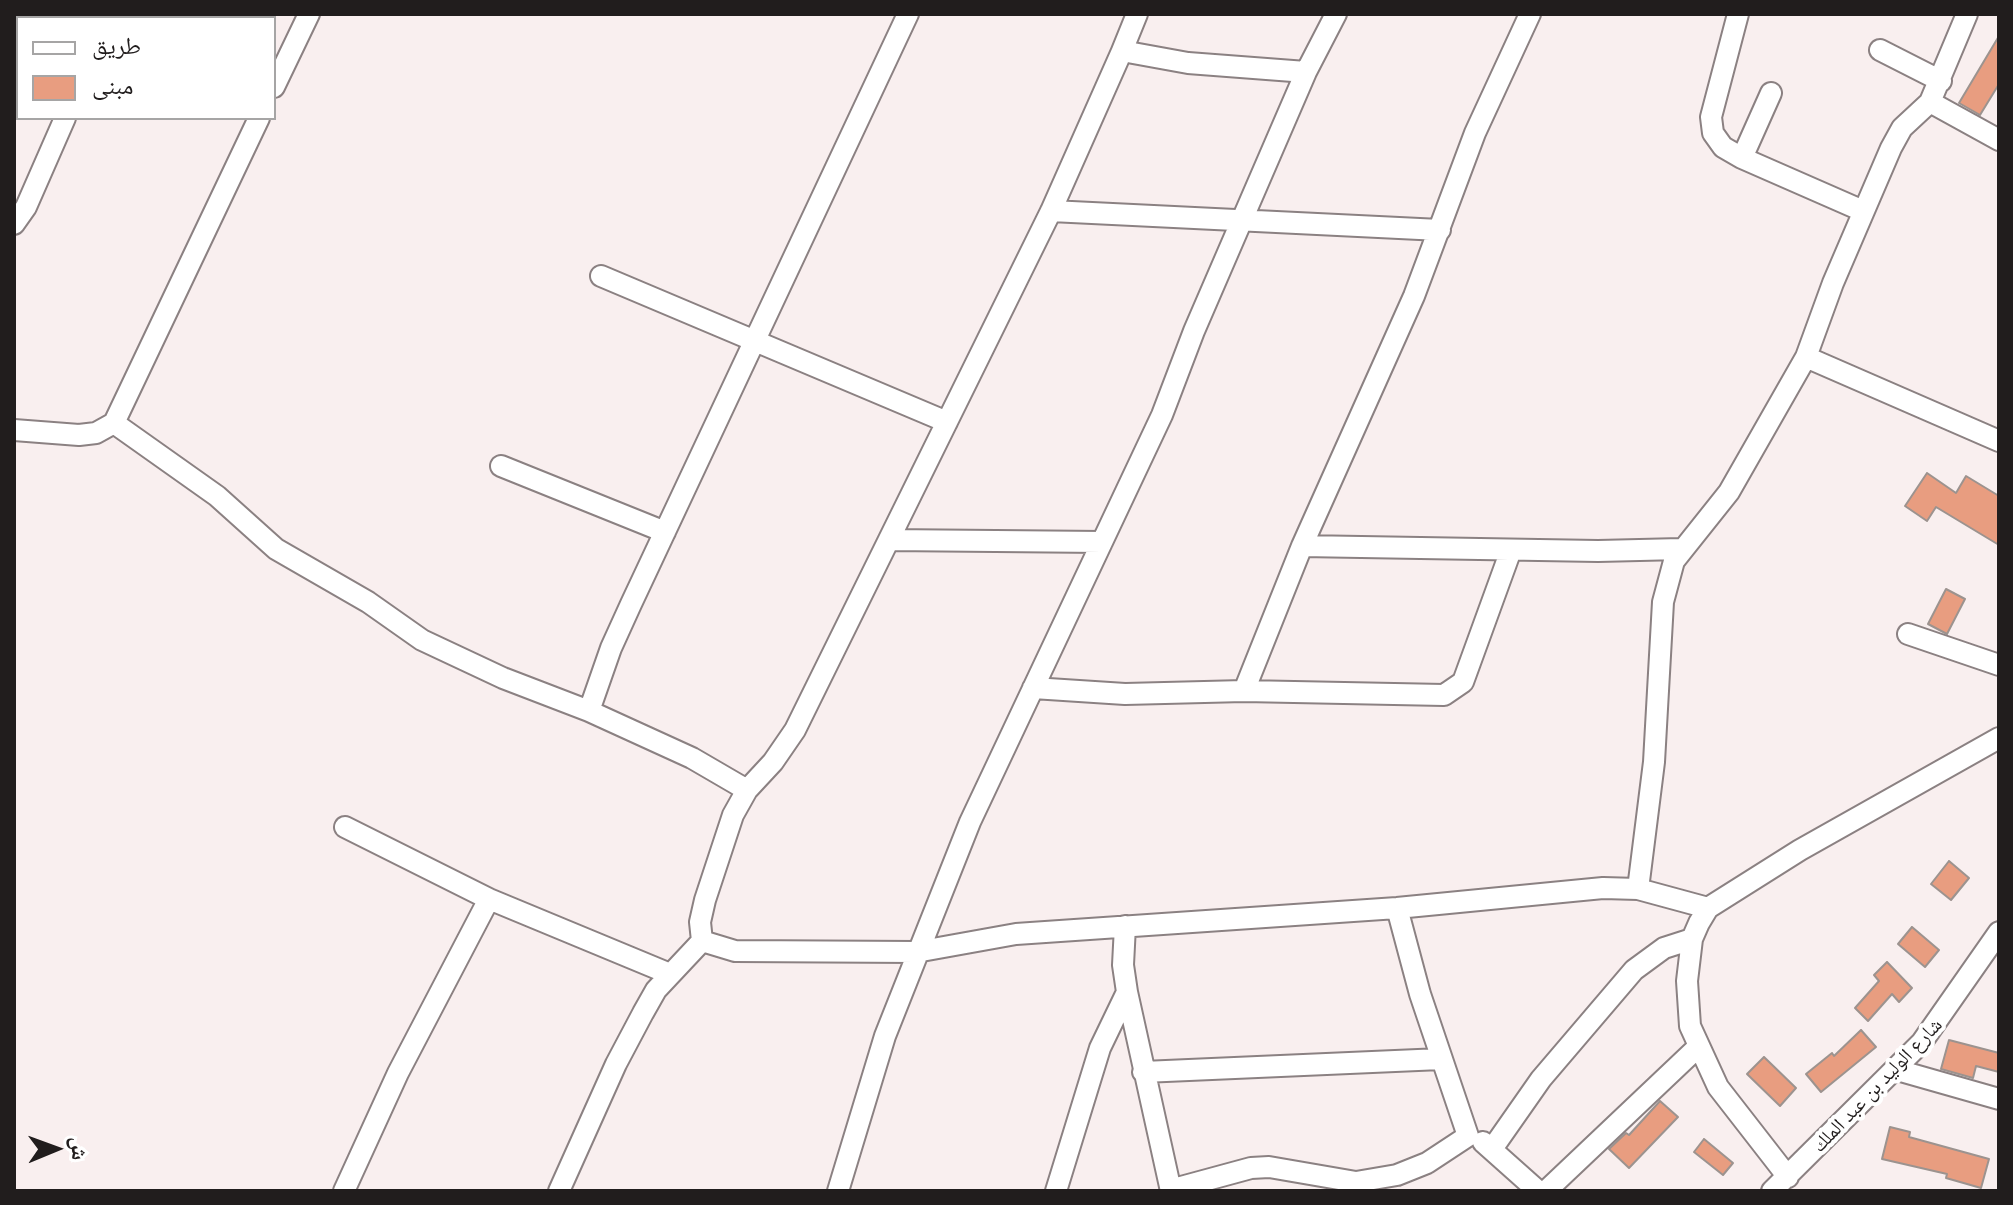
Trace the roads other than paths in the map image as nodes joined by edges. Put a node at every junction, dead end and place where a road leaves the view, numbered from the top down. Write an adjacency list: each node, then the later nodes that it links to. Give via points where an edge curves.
1 (309, 14): 12 (street)
2 (908, 14): 25 (street)
3 (1137, 14): 9 (street)
4 (1336, 14): 10 (street)
5 (1530, 14): 23 (street, via 1475,133)
6 (1738, 14): 18 (street, via 1711,117 1713,133 1723,147)
7 (1967, 14): 11 (street)
8 (1880, 50): 11 (street)
9 (1122, 51): 10 (street, via 1188,63); 19 (street)
10 (1306, 72): 21 (street)
11 (1941, 81): 14 (street)
12 (276, 83)
13 (1771, 93): 18 (street)
14 (1930, 102): 17 (street); 20 (street, via 1902,128)
15 (64, 120): 22 (street)
16 (258, 120): 28 (street)
17 (1999, 140)
18 (1742, 158): 20 (street)
19 (1051, 211): 21 (street); 27 (street)
20 (1863, 211): 26 (street)
21 (1242, 220): 23 (street); 34 (street, via 1168,402)
22 (14, 224)
23 (1440, 230): 35 (street)
24 (601, 276): 25 (street)
25 (757, 341): 27 (street); 32 (street)
26 (1806, 357): 30 (street); 36 (street, via 1729,492)
27 (947, 422): 33 (street)
28 (114, 423): 29 (street, via 79,435); 42 (street, via 217,496 276,549 422,640)
29 (14, 430)
30 (1999, 441)
31 (501, 466): 32 (street)
32 (665, 532): 42 (street, via 611,648)
33 (889, 540): 34 (street); 44 (street, via 795,730)
34 (1102, 542): 40 (street)
35 (1302, 546): 37 (street); 41 (street)
36 (1681, 549): 37 (street); 46 (street, via 1663,602 1654,762)
37 (1511, 550): 41 (street, via 1463,682 1450,693)
38 (1908, 634): 39 (street)
39 (1999, 665)
40 (1033, 688): 41 (street, via 1125,694); 54 (street)
41 (1244, 691)
42 (589, 711): 44 (street, via 692,758)
43 (1999, 738): 49 (street)
44 (747, 790): 53 (street, via 733,815 705,900)
45 (345, 827): 47 (street)
46 (1638, 889): 48 (street, via 1548,891); 49 (street)
47 (489, 899): 55 (street); 65 (street, via 398,1073)
48 (1397, 908): 50 (street); 58 (street)
49 (1708, 908): 52 (street)
50 (1125, 926): 54 (street, via 1016,934); 56 (street)
51 (1999, 932): 59 (street, شارع الوليد بن عبد الملك, via 1954,1001)
52 (1692, 939): 57 (street, via 1687,1008); 63 (street, via 1664,948 1634,970 1541,1079)
53 (702, 941): 54 (street, via 735,951); 55 (street)
54 (916, 952): 67 (street)
55 (670, 974): 66 (street, via 616,1064)
56 (1127, 992): 60 (street); 68 (street, via 1100,1048)
57 (1698, 1047): 64 (street, via 1718,1087); 71 (street)
58 (1441, 1059): 60 (street); 62 (street)
59 (1897, 1070): 61 (street); 64 (street, شارع الوليد بن عبد الملك)
60 (1143, 1072): 69 (street)
61 (1999, 1099)
62 (1468, 1136): 63 (street); 69 (street, via 1397,1175 1356,1182 1251,1168)
63 (1492, 1149): 70 (street)
64 (1788, 1177): 72 (street, شارع الوليد بن عبد الملك)
65 (344, 1191)
66 (559, 1191)
67 (838, 1191)
68 (1056, 1191)
69 (1170, 1191)
70 (1538, 1191)
71 (1546, 1191)
72 (1772, 1191)

